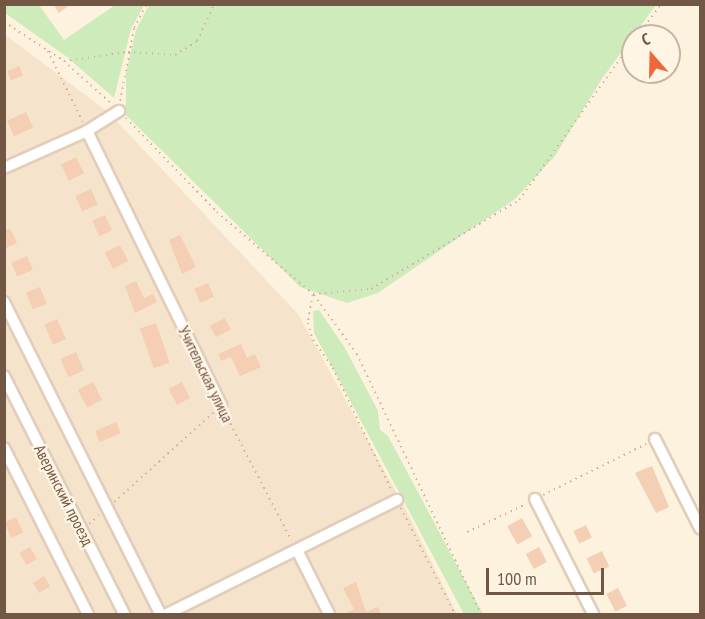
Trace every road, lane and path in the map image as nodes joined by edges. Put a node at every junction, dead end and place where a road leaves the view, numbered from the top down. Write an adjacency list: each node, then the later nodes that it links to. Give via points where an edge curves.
1 (146, 4): 7 (path)
2 (214, 4): 7 (path, via 189,49 166,56)
3 (661, 4): 5 (path)
4 (4, 22): 6 (path)
5 (646, 24)
6 (48, 51): 9 (path); 11 (path)
7 (128, 52): 9 (path); 10 (path)
8 (621, 58): 13 (path, via 519,200 371,289)
9 (64, 61): 10 (path)
10 (119, 111): 11 (street); 13 (path, via 217,212)
11 (87, 131): 12 (street); 16 (street, Учительская улица)
12 (4, 168)
13 (313, 294): 20 (path, via 308,323 313,340 333,368); 32 (path, via 357,354)
14 (4, 303): 21 (street)
15 (4, 376): 23 (street, Аверинский проезд)
16 (221, 405): 21 (path); 25 (path, Учительская улица)
17 (655, 439): 19 (path); 22 (street)
18 (4, 448): 26 (street)
19 (535, 499): 24 (path); 33 (street)
20 (397, 500): 25 (street); 31 (path)
21 (107, 508): 23 (path); 28 (street)
22 (700, 528)
23 (82, 531): 27 (street, Аверинский проезд)
24 (467, 532)
25 (297, 550): 29 (street); 30 (street)
26 (88, 615)
27 (124, 615)
28 (160, 615)
29 (167, 615)
30 (329, 615)
31 (455, 615)
32 (481, 615)
33 (593, 615)

